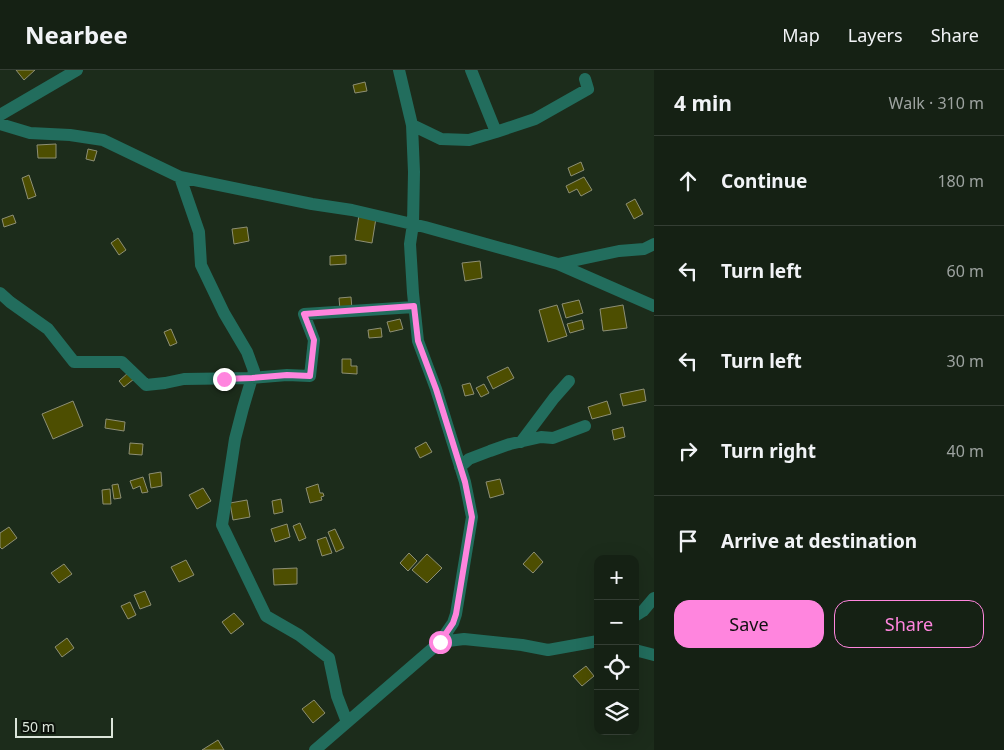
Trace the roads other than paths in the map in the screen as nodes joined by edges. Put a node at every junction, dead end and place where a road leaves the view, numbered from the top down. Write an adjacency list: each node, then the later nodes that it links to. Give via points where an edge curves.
1 (77, 70): 5 (street)
2 (399, 70): 7 (street)
3 (471, 70): 8 (street)
4 (585, 79): 8 (street, via 588,89 535,119)
5 (0, 115)
6 (0, 124): 9 (street, via 30,133 104,140)
7 (412, 125): 8 (street, via 441,139 469,140); 10 (street)
8 (496, 132)
9 (180, 177): 10 (street); 16 (street, via 199,232 202,265 224,313 248,352 254,371)
10 (413, 224): 12 (street); 14 (street, via 410,244)
11 (654, 244): 12 (street, via 644,249 619,250)
12 (558, 264): 15 (street)
13 (0, 293): 16 (street, via 48,329 74,362 122,362 146,386 184,379)
14 (414, 306): 16 (street, via 304,314 314,340 310,376); 20 (street, via 418,341)
15 (654, 306)
16 (252, 378): 27 (street, via 235,439 222,525 266,616 329,658 337,696)
17 (569, 381): 19 (street)
18 (585, 426): 19 (street, via 553,438)
19 (521, 442): 20 (street, via 490,450)
20 (460, 467): 23 (street, via 472,517 456,614)
21 (654, 598): 22 (street)
22 (639, 614)
23 (440, 642): 24 (street, via 464,639 548,650); 27 (street)
24 (594, 642)
25 (639, 651): 26 (street)
26 (654, 655)
27 (347, 722): 28 (street)
28 (315, 750)

